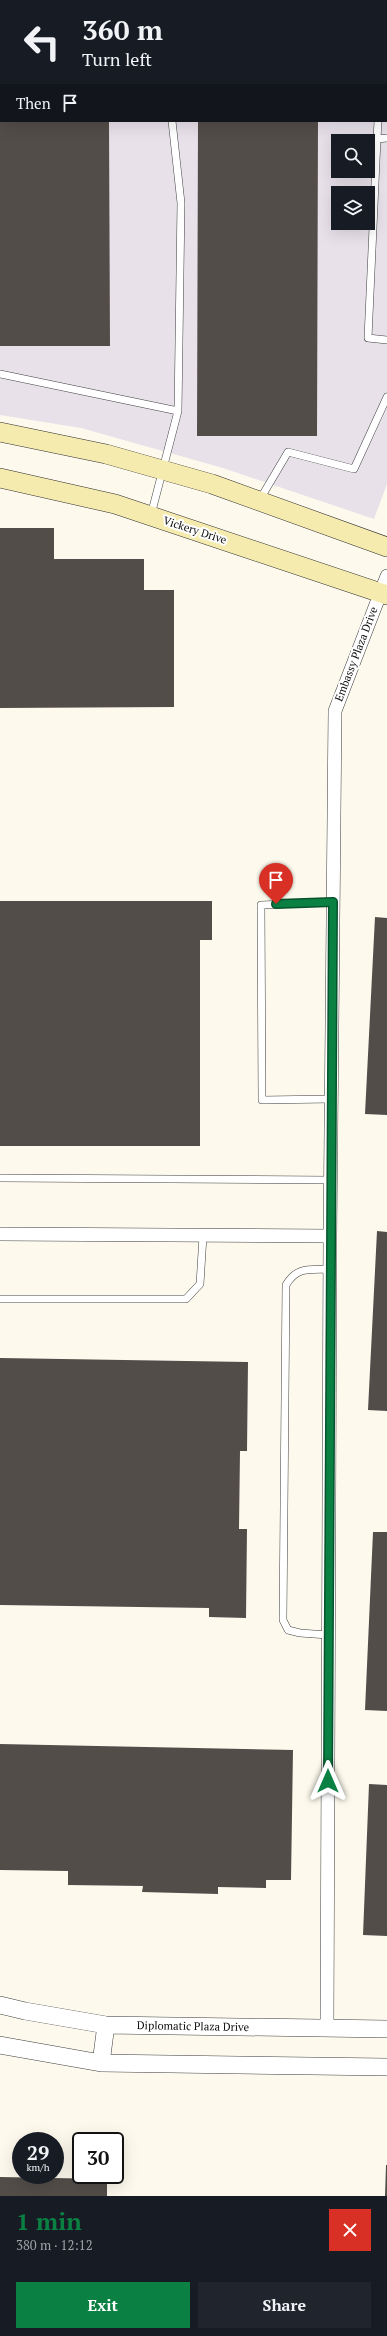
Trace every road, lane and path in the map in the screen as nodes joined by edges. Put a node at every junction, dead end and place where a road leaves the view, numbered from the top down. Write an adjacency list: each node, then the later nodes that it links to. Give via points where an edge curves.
1 (172, 122): 8 (lane, via 181,203)
2 (378, 122): 4 (lane)
3 (387, 138): 4 (lane)
4 (377, 139): 5 (lane, via 368,338)
5 (387, 340)
6 (0, 374): 8 (lane)
7 (387, 397): 12 (lane, via 354,469 288,452)
8 (178, 411): 10 (lane)
9 (0, 432): 10 (main road, via 106,454)
10 (162, 470): 12 (main road); 13 (lane)
11 (0, 478): 13 (main road, Vickery Drive, via 115,504)
12 (259, 501): 14 (main road)
13 (151, 516): 15 (main road, Vickery Drive)
14 (387, 547)
15 (385, 588): 16 (street, Embassy Plaza Drive, via 334,711)
16 (333, 902): 17 (street); 17 (lane, via 261,905 262,1100)
17 (331, 1099): 19 (street)
18 (0, 1178): 19 (lane)
19 (330, 1180): 22 (street)
20 (0, 1234): 21 (street)
21 (203, 1236): 22 (street); 24 (lane, via 200,1284 186,1299)
22 (330, 1236): 23 (street)
23 (330, 1269): 25 (street); 25 (lane, via 302,1270 292,1275 286,1285 283,1620 288,1630)
24 (0, 1299)
25 (328, 1636): 28 (street)
26 (0, 2005): 27 (street, Diplomatic Plaza Drive)
27 (106, 2025): 28 (street, Diplomatic Plaza Drive); 31 (street)
28 (327, 2028): 29 (street, Diplomatic Plaza Drive)
29 (387, 2029)
30 (0, 2045): 31 (street)
31 (101, 2064): 32 (street)
32 (387, 2067)

